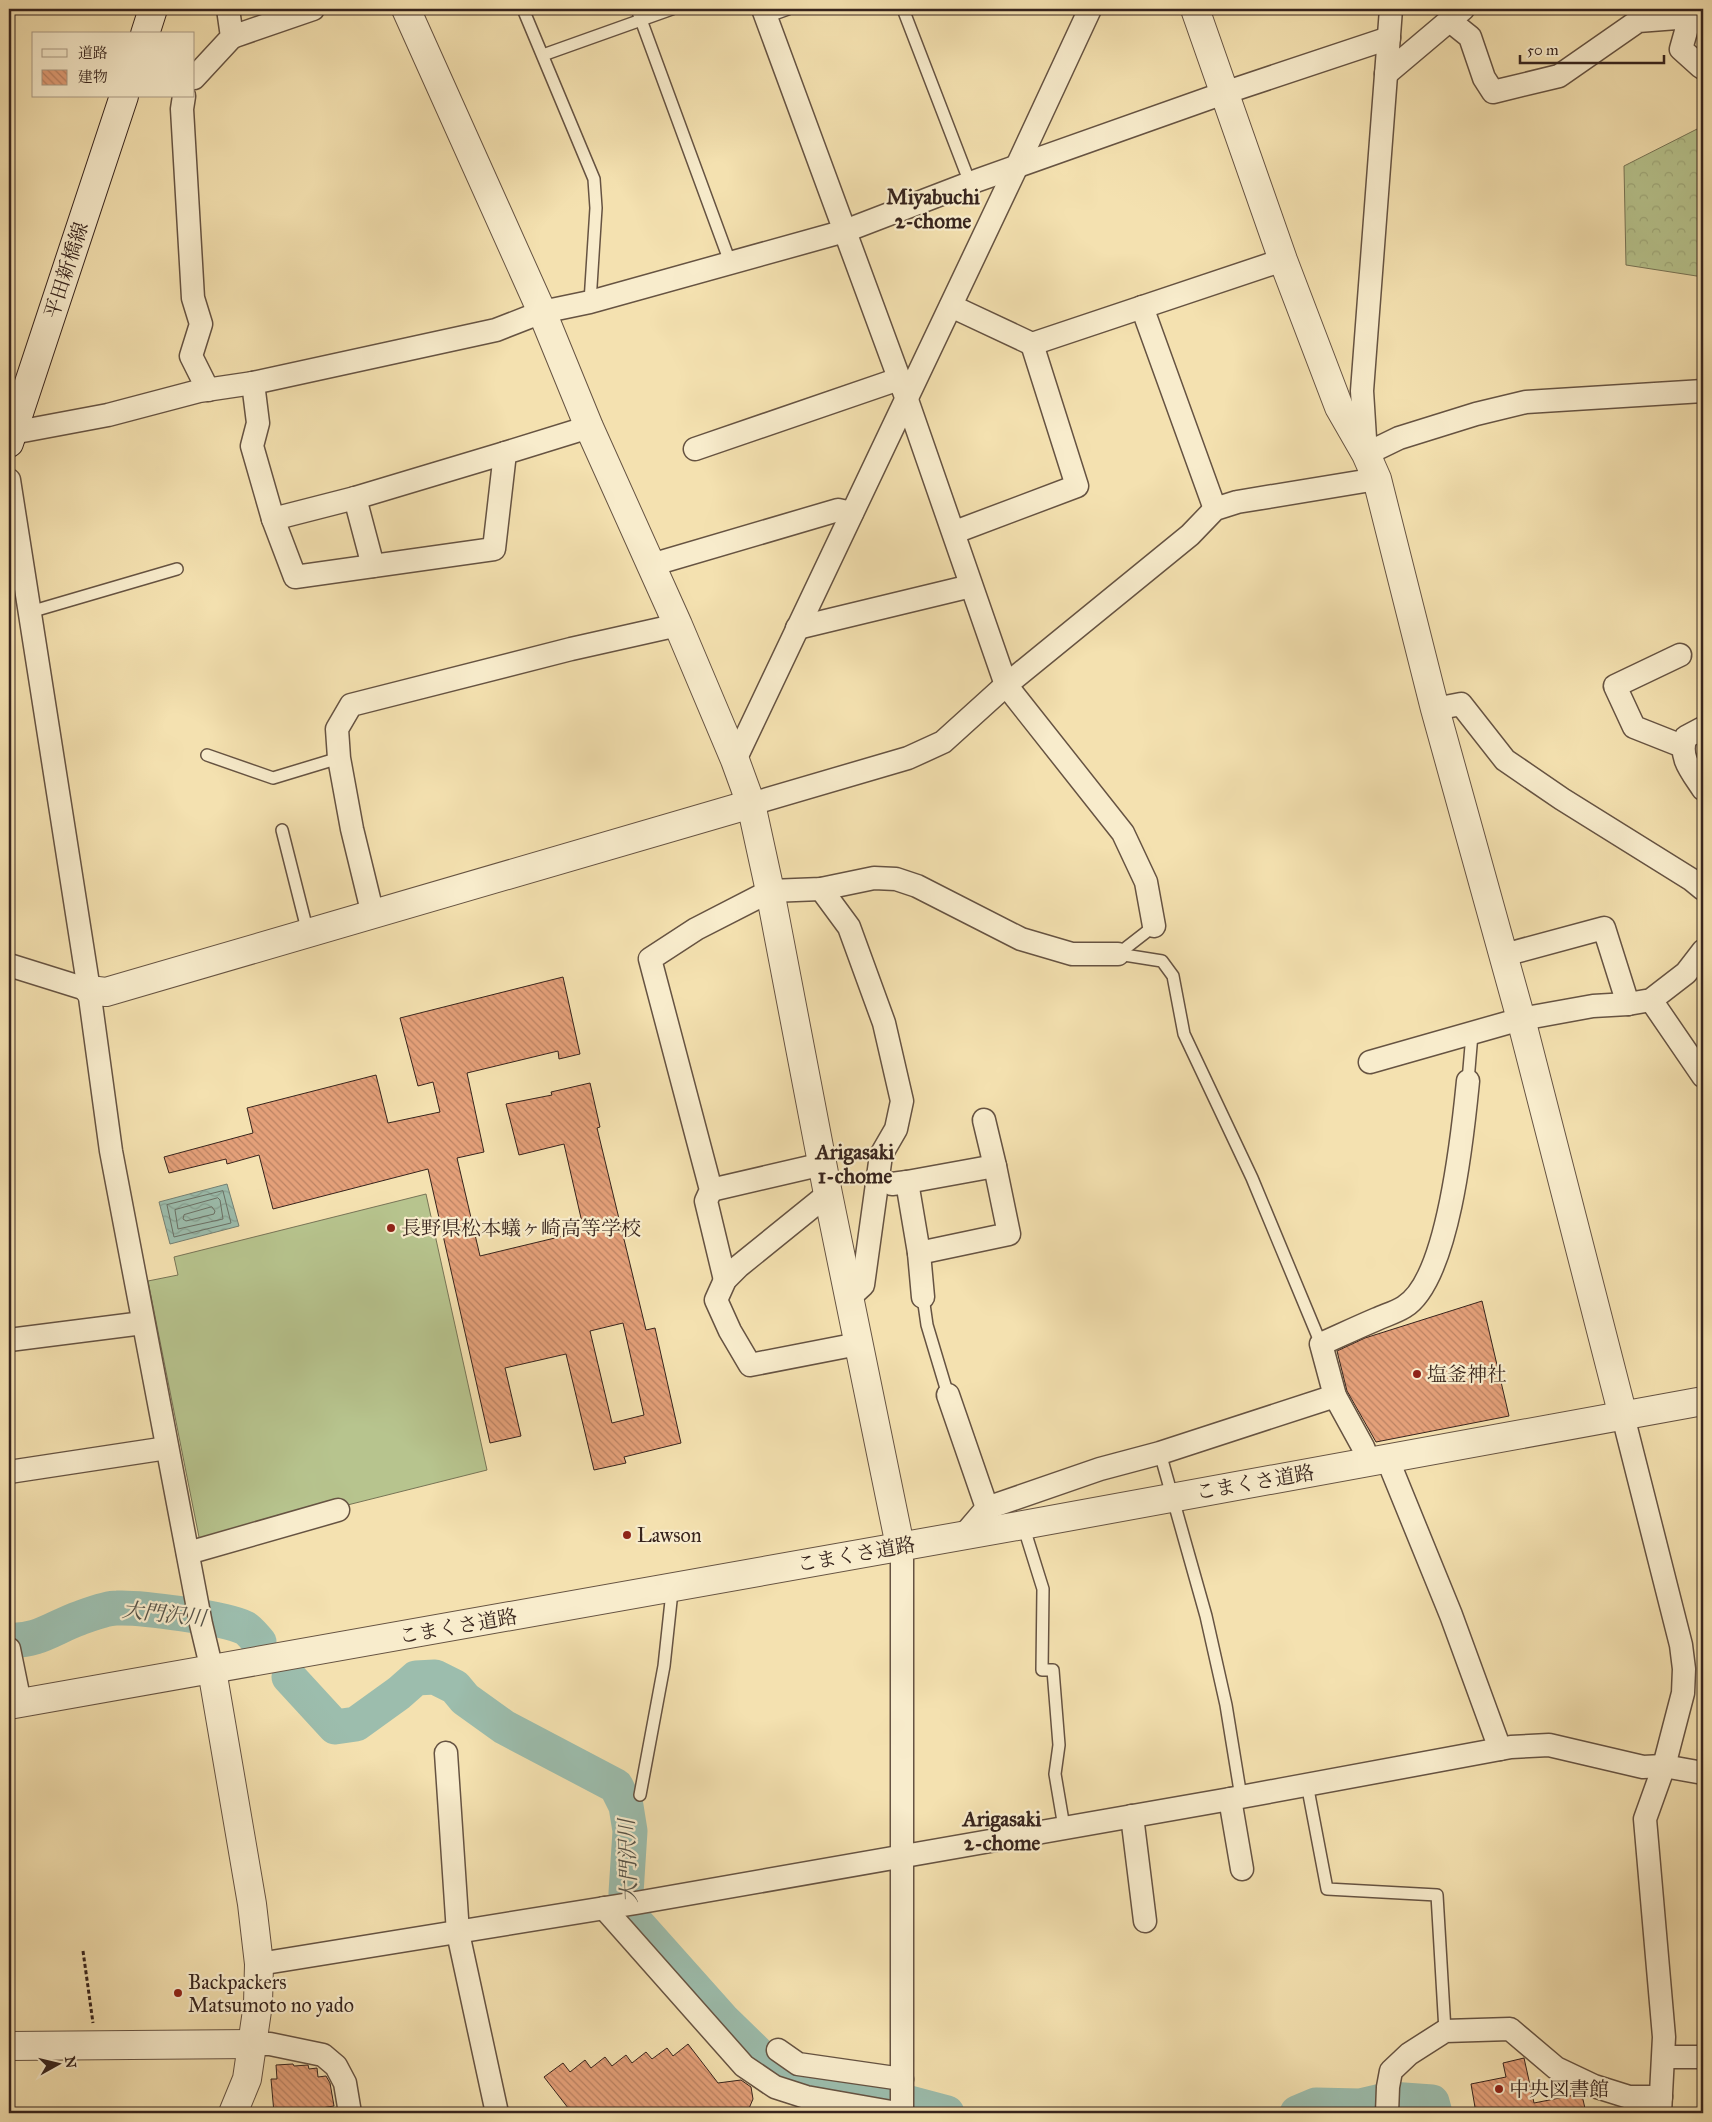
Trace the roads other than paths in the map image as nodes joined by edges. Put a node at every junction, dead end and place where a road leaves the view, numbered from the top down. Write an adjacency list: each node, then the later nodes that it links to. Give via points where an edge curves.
1 (153, 9): 15 (street)
2 (228, 9): 16 (street)
3 (313, 9): 16 (street)
4 (406, 9): 33 (street)
5 (523, 9): 18 (lane)
6 (672, 9): 13 (lane)
7 (788, 9): 12 (lane)
8 (903, 9): 26 (lane)
9 (1090, 9): 25 (street)
10 (1195, 9): 22 (street)
11 (1391, 9): 17 (street)
12 (764, 13): 27 (street)
13 (639, 14): 18 (lane); 29 (lane)
14 (1456, 15): 19 (street, via 1470,37 1484,78 1493,92 1559,76 1638,21 1690,16 1681,49); 20 (street)
15 (146, 32)
16 (232, 37): 21 (street)
17 (1389, 38): 20 (street); 22 (street)
18 (542, 55): 30 (lane, via 594,179 596,208)
19 (1703, 66)
20 (1386, 74): 43 (street, via 1362,391)
21 (195, 77)
22 (1224, 93): 25 (street); 28 (street)
23 (123, 98): 40 (street, 平田新橋線)
24 (184, 98): 37 (street, via 193,298 201,324 191,356)
25 (1017, 166): 26 (street); 31 (street)
26 (970, 183): 27 (street)
27 (845, 231): 29 (street); 36 (street)
28 (1283, 260): 32 (street); 43 (street, via 1339,407)
29 (730, 262): 30 (street)
30 (590, 302): 33 (street)
31 (951, 306): 34 (street); 36 (street)
32 (1142, 307): 34 (street); 47 (street)
33 (542, 312): 35 (street, via 496,330); 39 (street)
34 (1032, 344): 50 (street, via 1077,486)
35 (253, 383): 37 (street); 49 (street, via 258,423 252,446)
36 (903, 388): 41 (street); 48 (street); 50 (street)
37 (208, 390): 40 (street)
38 (1703, 391): 43 (street, via 1526,402 1399,438)
39 (589, 426): 42 (street); 51 (street)
40 (10, 438)
41 (695, 449)
42 (505, 453): 46 (street); 52 (street, via 494,549)
43 (1366, 454): 44 (street)
44 (1377, 479): 47 (street, via 1237,502); 60 (street)
45 (9, 480): 55 (street)
46 (355, 498): 49 (street); 52 (street)
47 (1216, 509): 59 (street, via 1190,535)
48 (852, 513): 51 (street, via 838,510); 57 (street)
49 (273, 519): 52 (street, via 295,577)
50 (955, 532): 54 (street)
51 (651, 565): 56 (street)
52 (373, 566)
53 (177, 569): 55 (lane)
54 (971, 586): 57 (street); 59 (street)
55 (30, 612): 79 (street)
56 (678, 624): 64 (street, via 351,705 337,729); 65 (street)
57 (797, 628): 65 (street)
58 (1680, 655): 62 (street, via 1615,686 1634,726)
59 (1006, 686): 67 (street, via 943,742 908,758); 73 (street, via 1123,833 1146,882)
60 (1435, 709): 70 (street, via 1461,704 1505,760); 77 (street)
61 (1703, 728): 62 (street, via 1686,737)
62 (1682, 746): 66 (street, via 1685,762)
63 (207, 754): 64 (lane, via 273,778)
64 (339, 758): 72 (street)
65 (735, 760): 67 (street)
66 (1703, 789)
67 (751, 804): 71 (street); 72 (street)
68 (282, 830): 74 (lane)
69 (821, 889): 71 (street); 76 (street, via 874,878 896,879 917,886 1021,939 1072,954); 91 (street, via 848,927 884,1023 902,1101 896,1129 880,1155)
70 (1703, 889)
71 (770, 891): 88 (street); 92 (street, via 696,929 650,959)
72 (373, 914): 74 (street)
73 (1154, 926): 76 (lane)
74 (308, 933): 79 (street, via 106,992)
75 (1703, 952): 80 (street, via 1686,973)
76 (1118, 954): 101 (lane, via 1162,961 1173,976 1184,1034 1252,1178)
77 (1504, 955): 81 (street, via 1604,928); 82 (street)
78 (9, 965): 79 (street)
79 (89, 990): 98 (street, via 111,1151)
80 (1651, 1000): 81 (street); 85 (street)
81 (1628, 1004): 82 (street, via 1593,1006)
82 (1520, 1019): 83 (street); 105 (street)
83 (1472, 1034): 84 (street); 86 (lane)
84 (1370, 1062)
85 (1703, 1076)
86 (1468, 1081): 101 (street, via 1461,1145 1444,1231 1432,1272 1406,1307)
87 (984, 1120): 89 (street)
88 (823, 1164): 92 (street); 93 (street)
89 (995, 1166): 90 (street); 94 (street, via 1009,1234)
90 (907, 1182): 91 (street); 94 (street)
91 (877, 1185): 96 (street, via 863,1285)
92 (711, 1190): 95 (street, via 706,1201)
93 (828, 1194): 95 (street); 96 (street)
94 (919, 1254): 97 (street)
95 (725, 1280): 100 (street, via 716,1300 750,1365)
96 (850, 1297): 100 (street)
97 (924, 1297): 102 (lane, via 927,1325)
98 (143, 1323): 99 (street); 106 (street)
99 (9, 1340)
100 (858, 1344): 115 (street)
101 (1321, 1344): 103 (street)
102 (948, 1395): 111 (street)
103 (1335, 1396): 107 (street); 108 (street, via 1363,1447)
104 (1703, 1401): 105 (street, こまくさ道路)
105 (1624, 1416): 108 (street, こまくさ道路); 123 (street, via 1681,1645 1684,1669 1683,1693)
106 (167, 1448): 109 (street); 116 (street)
107 (1160, 1453): 110 (lane); 111 (street, via 1100,1468)
108 (1378, 1460): 110 (street, こまくさ道路); 121 (street, via 1451,1615)
109 (9, 1472)
110 (1173, 1497): 113 (street, こまくさ道路); 127 (lane, via 1226,1705)
111 (987, 1508): 114 (street)
112 (338, 1510): 116 (street)
113 (1023, 1525): 114 (street, こまくさ道路); 129 (lane, via 1043,1589 1042,1670 1053,1670 1059,1745 1055,1774)
114 (964, 1535): 115 (street, こまくさ道路)
115 (900, 1546): 117 (street, こまくさ道路); 130 (street)
116 (188, 1553): 119 (street)
117 (669, 1588): 119 (street, こまくさ道路); 126 (lane, via 671,1601 664,1666)
118 (9, 1650): 120 (street)
119 (212, 1670): 120 (street, こまくさ道路); 135 (street, via 252,1904)
120 (14, 1704)
121 (1500, 1749): 123 (street, via 1549,1745 1644,1767); 125 (street)
122 (446, 1754): 134 (street)
123 (1664, 1766): 124 (street); 140 (street, via 1645,1819)
124 (1703, 1773)
125 (1307, 1784): 127 (street); 136 (lane, via 1327,1889 1437,1895)
126 (640, 1795)
127 (1235, 1798): 128 (street); 131 (street)
128 (1132, 1816): 129 (street); 133 (street)
129 (1064, 1827): 130 (street)
130 (902, 1856): 132 (street); 142 (street)
131 (1242, 1869)
132 (620, 1906): 134 (street); 144 (street, via 744,2066 775,2087 806,2097)
133 (1145, 1921)
134 (458, 1932): 135 (street); 147 (street)
135 (259, 1964): 137 (street)
136 (1445, 2031): 143 (street, via 1510,2029 1556,2068 1594,2086); 148 (street, via 1409,2054 1392,2071)
137 (252, 2044): 138 (street); 145 (street, via 247,2078); 146 (street, via 270,2044 323,2055 336,2066 345,2083)
138 (9, 2046)
139 (778, 2050): 142 (street, via 798,2064)
140 (1664, 2057): 141 (street); 143 (street)
141 (1703, 2057)
142 (902, 2083): 144 (street)
143 (1661, 2105)
144 (900, 2112)
145 (232, 2113)
146 (350, 2113)
147 (497, 2113)
148 (1387, 2113)

